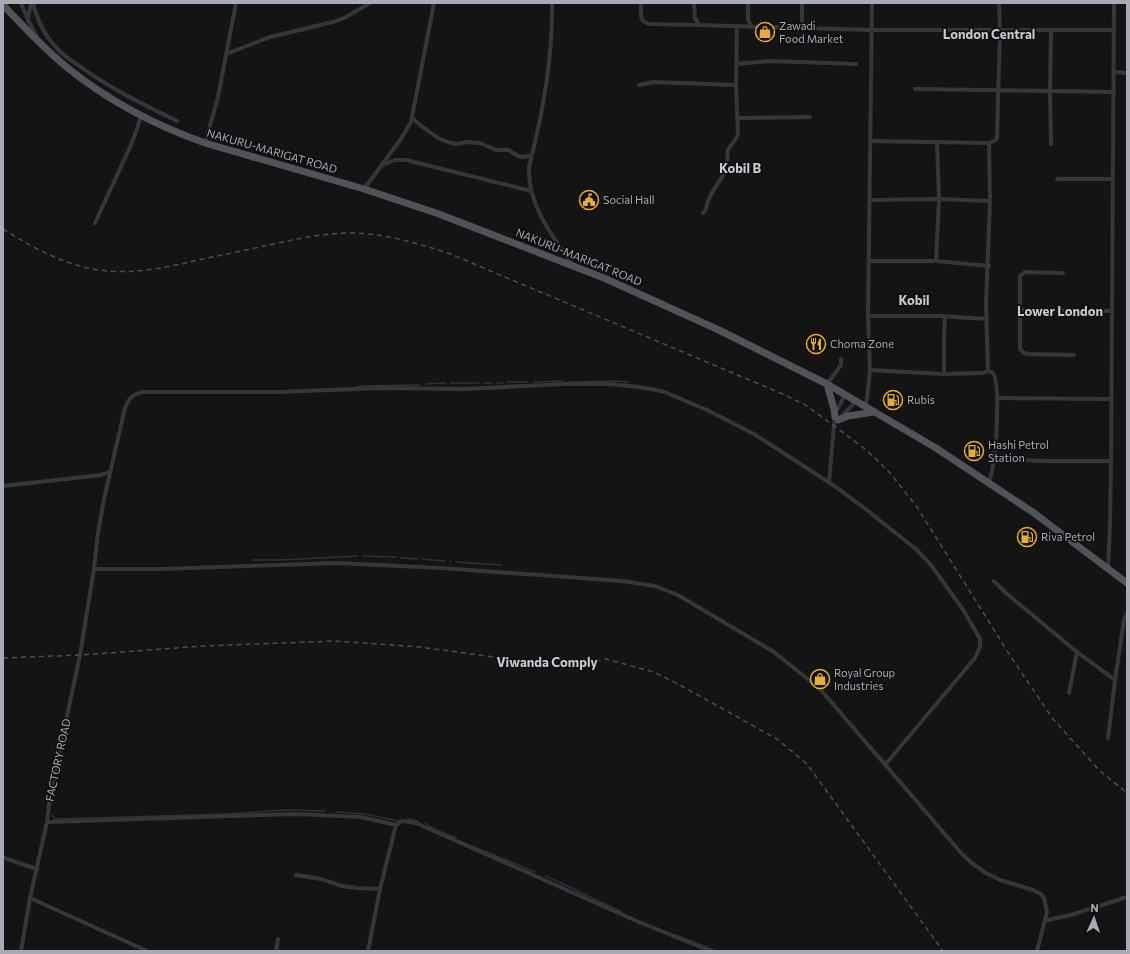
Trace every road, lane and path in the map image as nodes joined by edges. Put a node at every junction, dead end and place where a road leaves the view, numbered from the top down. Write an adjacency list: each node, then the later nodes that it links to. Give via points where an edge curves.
1 (21, 3): 15 (street)
2 (32, 3): 15 (street); 40 (street, via 54,46 68,58 98,79)
3 (236, 3): 25 (street)
4 (370, 3): 25 (street, via 333,22 270,37)
5 (434, 3): 38 (street)
6 (552, 3): 46 (street, via 545,101)
7 (641, 3): 16 (street, via 643,22)
8 (694, 3): 16 (street, via 695,18)
9 (748, 3): 18 (street, via 748,20)
10 (802, 3): 19 (street)
11 (872, 3): 20 (street)
12 (999, 3): 23 (street)
13 (1114, 3): 22 (street)
14 (3, 5): 24 (main road, NAKURU-MARIGAT ROAD)
15 (28, 20): 24 (street)
16 (699, 25): 17 (street)
17 (737, 26): 18 (street); 26 (street)
18 (751, 26): 19 (street)
19 (802, 28): 20 (street)
20 (872, 30): 23 (street); 41 (street)
21 (1051, 30): 22 (street); 23 (street); 34 (street)
22 (1114, 30): 28 (street)
23 (1000, 31): 33 (street)
24 (42, 46): 36 (main road, NAKURU-MARIGAT ROAD, via 92,86)
25 (226, 54): 44 (street)
26 (737, 64): 27 (street, via 770,61); 31 (street)
27 (856, 64)
28 (1114, 72): 29 (street); 35 (street)
29 (1127, 73)
30 (639, 85): 31 (street, via 653,82)
31 (736, 85): 39 (street)
32 (915, 89): 33 (street)
33 (998, 90): 34 (street); 43 (street, via 997,137)
34 (1050, 91): 35 (street); 45 (street)
35 (1114, 92): 49 (street)
36 (141, 115): 44 (main road, NAKURU-MARIGAT ROAD); 56 (street, via 131,145)
37 (810, 117): 39 (street)
38 (412, 118): 46 (street, via 447,142 480,143 496,150 511,150 518,156); 47 (street, via 401,139)
39 (737, 118): 55 (street, via 738,134 736,142 728,150 727,168)
40 (177, 121)
41 (870, 141): 42 (street); 53 (street)
42 (937, 142): 43 (street); 52 (street)
43 (989, 143): 54 (street)
44 (206, 144): 50 (main road, NAKURU-MARIGAT ROAD)
45 (1051, 144)
46 (532, 155): 51 (street, via 528,175)
47 (381, 166): 50 (street); 51 (street, via 396,160 406,160)
48 (1057, 179): 49 (street)
49 (1112, 179): 63 (street)
50 (364, 189): 59 (main road, NAKURU-MARIGAT ROAD, via 469,225)
51 (531, 191): 59 (street, via 543,221)
52 (938, 199): 53 (street); 54 (street); 58 (street)
53 (870, 200): 57 (street)
54 (990, 201): 60 (street)
55 (703, 213)
56 (95, 223)
57 (869, 261): 58 (street); 64 (street)
58 (936, 261): 60 (street)
59 (574, 266): 72 (main road, NAKURU-MARIGAT ROAD, via 721,331)
60 (989, 266): 66 (street)
61 (1063, 273): 62 (street, via 1022,274)
62 (1020, 310): 63 (street); 67 (street, via 1020,349 1024,353)
63 (1112, 311): 75 (street)
64 (868, 316): 65 (street); 69 (street)
65 (945, 317): 66 (street); 71 (street)
66 (987, 320): 70 (street)
67 (1074, 355)
68 (841, 360): 72 (street, via 837,372)
69 (870, 370): 71 (street); 77 (street)
70 (988, 371): 71 (street); 74 (street, via 994,374)
71 (944, 374)
72 (827, 384): 73 (main road, NAKURU-MARIGAT ROAD); 79 (main road)
73 (845, 395): 76 (main road, NAKURU-MARIGAT ROAD); 79 (street)
74 (998, 398): 75 (street); 80 (street)
75 (1111, 399): 81 (street)
76 (856, 401): 77 (main road, NAKURU-MARIGAT ROAD); 79 (street)
77 (864, 406): 78 (main road, NAKURU-MARIGAT ROAD)
78 (874, 412): 79 (main road); 84 (main road, NAKURU-MARIGAT ROAD, via 936,448)
79 (836, 420): 83 (street)
80 (994, 459): 81 (street); 84 (street)
81 (1111, 461): 86 (street)
82 (110, 472): 83 (street, FACTORY ROAD, via 124,408 129,399 143,392 465,389 580,384 639,387 670,393 744,429); 85 (street); 87 (street, FACTORY ROAD)
83 (828, 482): 95 (street, FACTORY ROAD, via 918,550 964,611 980,641 979,651 969,667)
84 (989, 485): 86 (main road, NAKURU-MARIGAT ROAD, via 1034,513)
85 (3, 486)
86 (1108, 568): 89 (main road, NAKURU-MARIGAT ROAD)
87 (94, 569): 95 (street, via 336,563 622,581 655,586 678,595 774,652 820,689); 96 (street, FACTORY ROAD)
88 (994, 581): 91 (street)
89 (1127, 584)
90 (1127, 613): 92 (street)
91 (1077, 652): 92 (street); 93 (street)
92 (1115, 680): 94 (street)
93 (1070, 693)
94 (1108, 738)
95 (885, 764): 104 (street, via 973,864 1000,880 1041,894 1047,912)
96 (47, 822): 97 (street, via 296,814 361,817); 99 (street, FACTORY ROAD)
97 (396, 825): 101 (street); 110 (street, via 402,821 416,824)
98 (3, 857): 99 (street)
99 (37, 869): 102 (street, FACTORY ROAD)
100 (296, 875): 101 (street, via 342,886)
101 (380, 889): 109 (street)
102 (30, 898): 106 (street, FACTORY ROAD); 107 (street)
103 (1127, 898): 104 (street)
104 (1045, 922): 111 (street)
105 (278, 938): 108 (street)
106 (21, 951)
107 (147, 951)
108 (276, 951)
109 (368, 951)
110 (710, 951)
111 (1037, 951)

